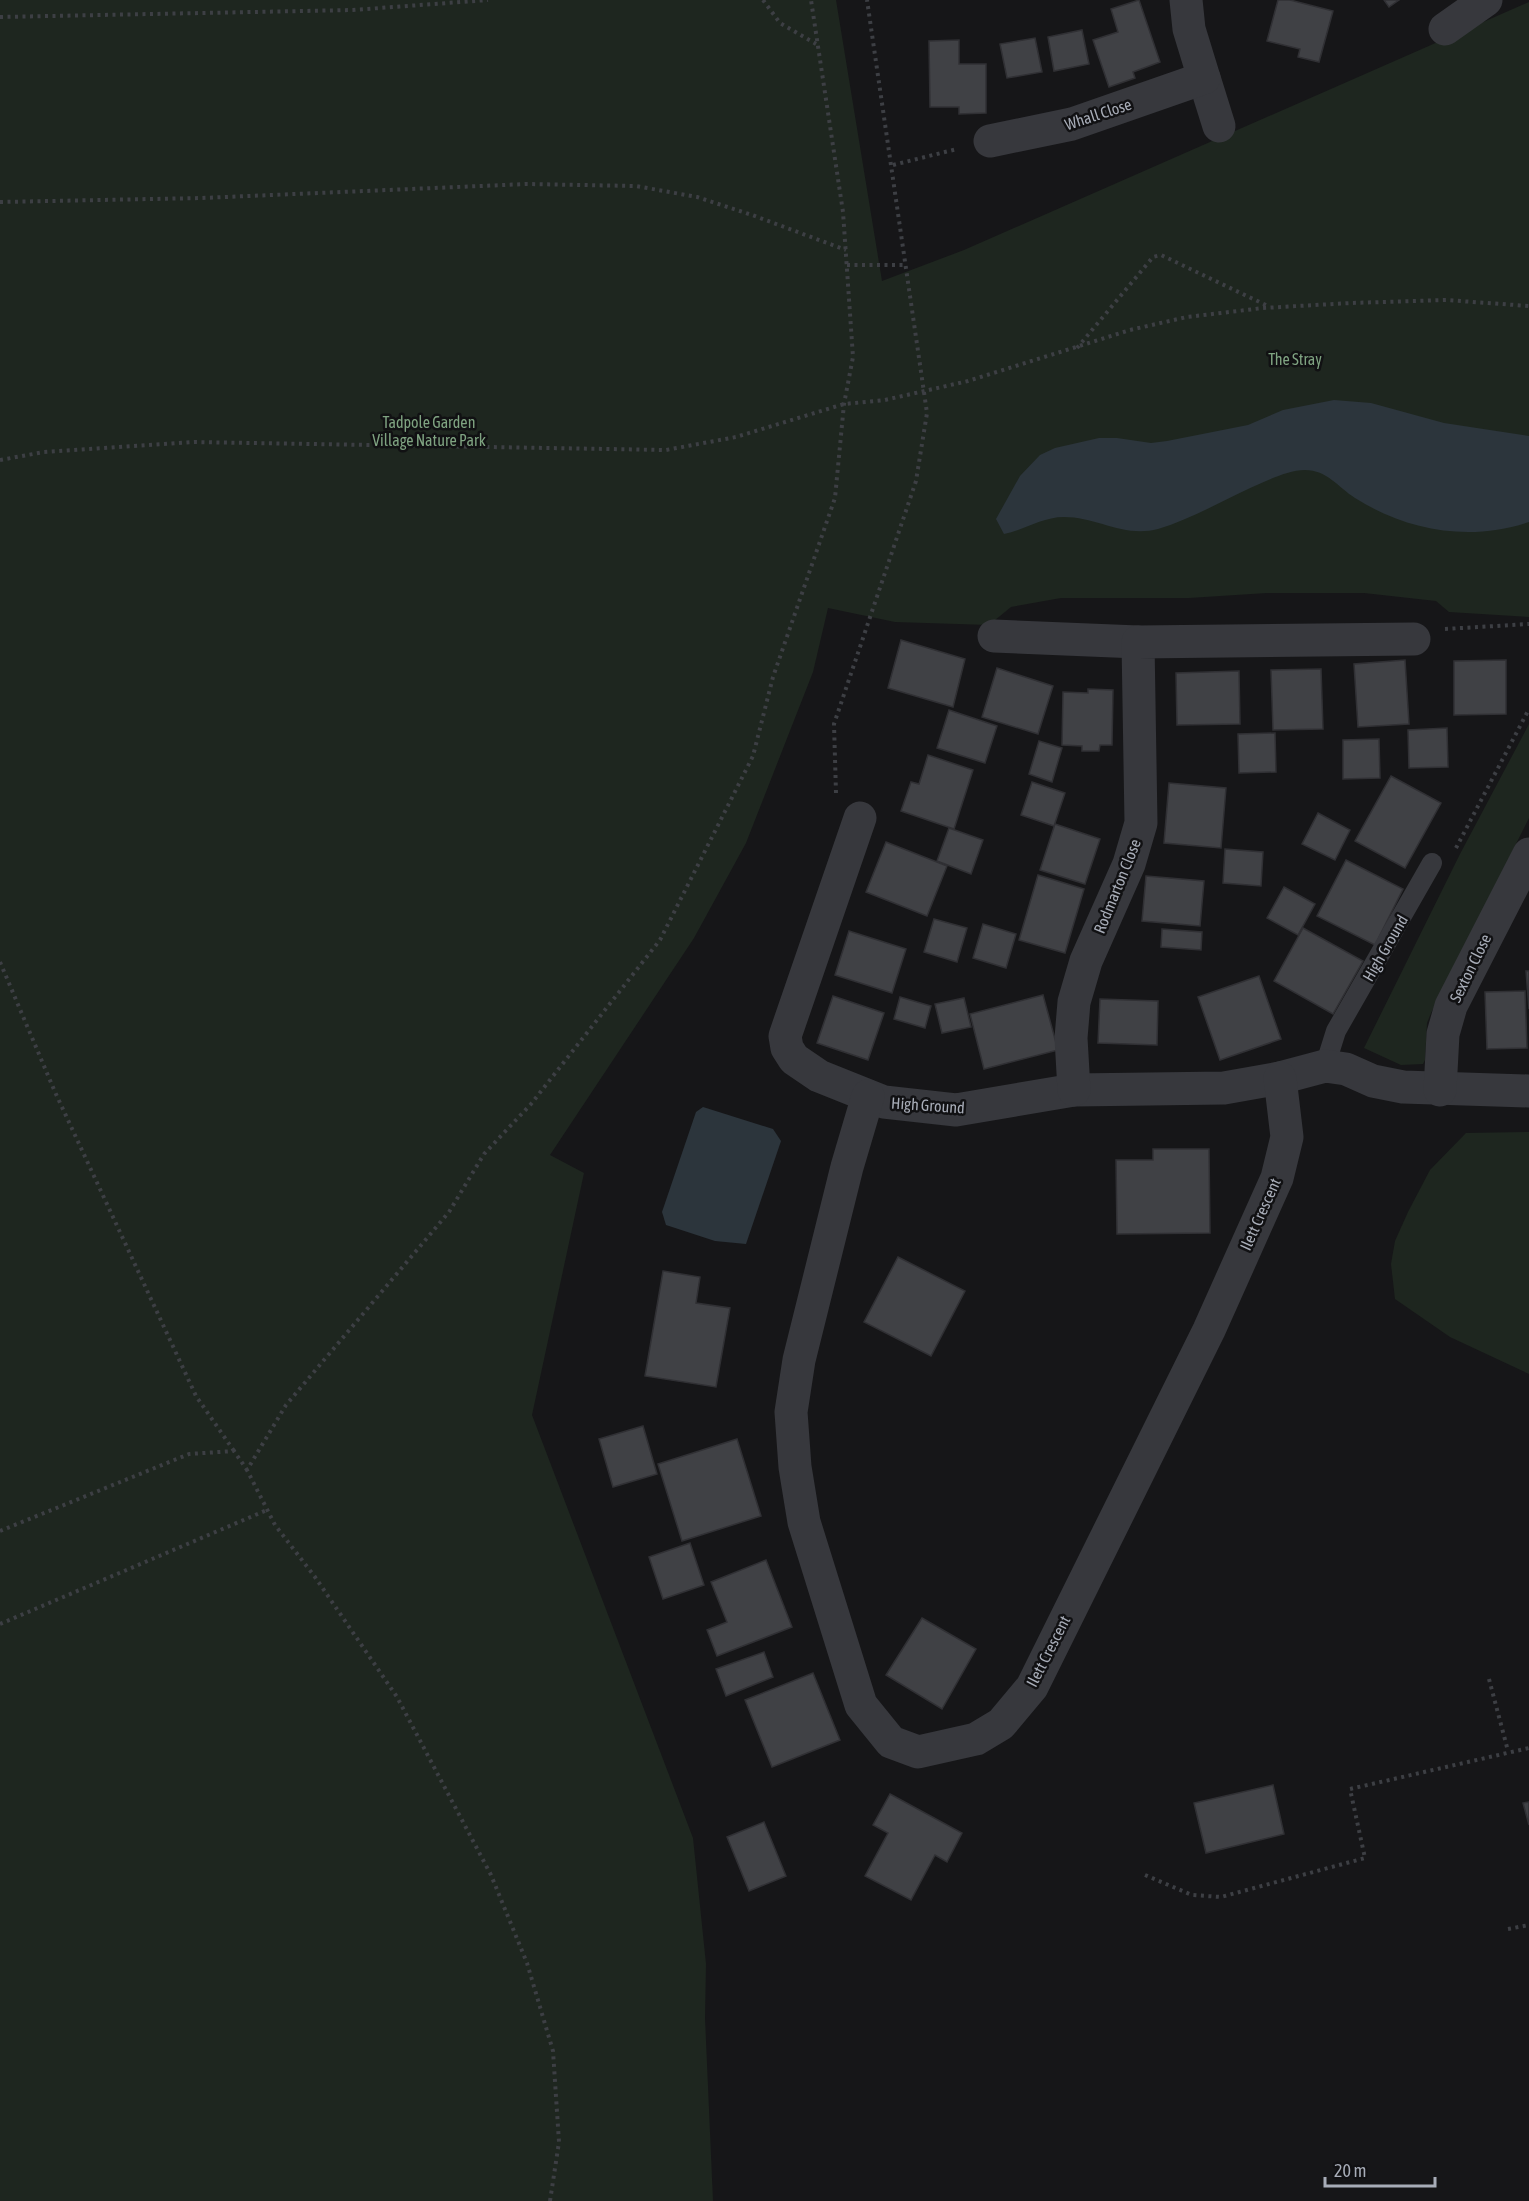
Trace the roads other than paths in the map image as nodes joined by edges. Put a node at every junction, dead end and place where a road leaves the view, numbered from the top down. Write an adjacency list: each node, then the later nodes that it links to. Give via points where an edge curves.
1 (1186, 0): 4 (street, via 1189,29)
2 (1486, 0): 3 (street)
3 (1445, 29)
4 (1204, 78): 5 (street); 6 (street, Whall Close, via 1072,124)
5 (1219, 126)
6 (990, 141)
7 (994, 636): 9 (street)
8 (1414, 639): 9 (street)
9 (1138, 642): 15 (street, Rodmarton Close, via 1141,823 1137,844 1086,961 1074,1002)
10 (860, 818): 18 (street, High Ground, via 785,1036 787,1048 802,1067)
11 (1529, 854): 16 (street, Sexton Close, via 1451,1006 1443,1034)
12 (1432, 863): 13 (lane, High Ground, via 1336,1031)
13 (1325, 1066): 14 (street, High Ground); 16 (street, High Ground, via 1346,1069 1387,1085)
14 (1280, 1078): 15 (street, High Ground, via 1207,1090); 18 (street, Ilett Crescent, via 1287,1137 1277,1178 1209,1330 1032,1687 1001,1724 976,1738 918,1752 891,1742 861,1705 804,1522 795,1467 791,1412 799,1360)
15 (1074, 1090): 18 (street, High Ground, via 956,1110 908,1106)
16 (1440, 1090): 17 (street, High Ground)
17 (1529, 1091)
18 (868, 1096)

